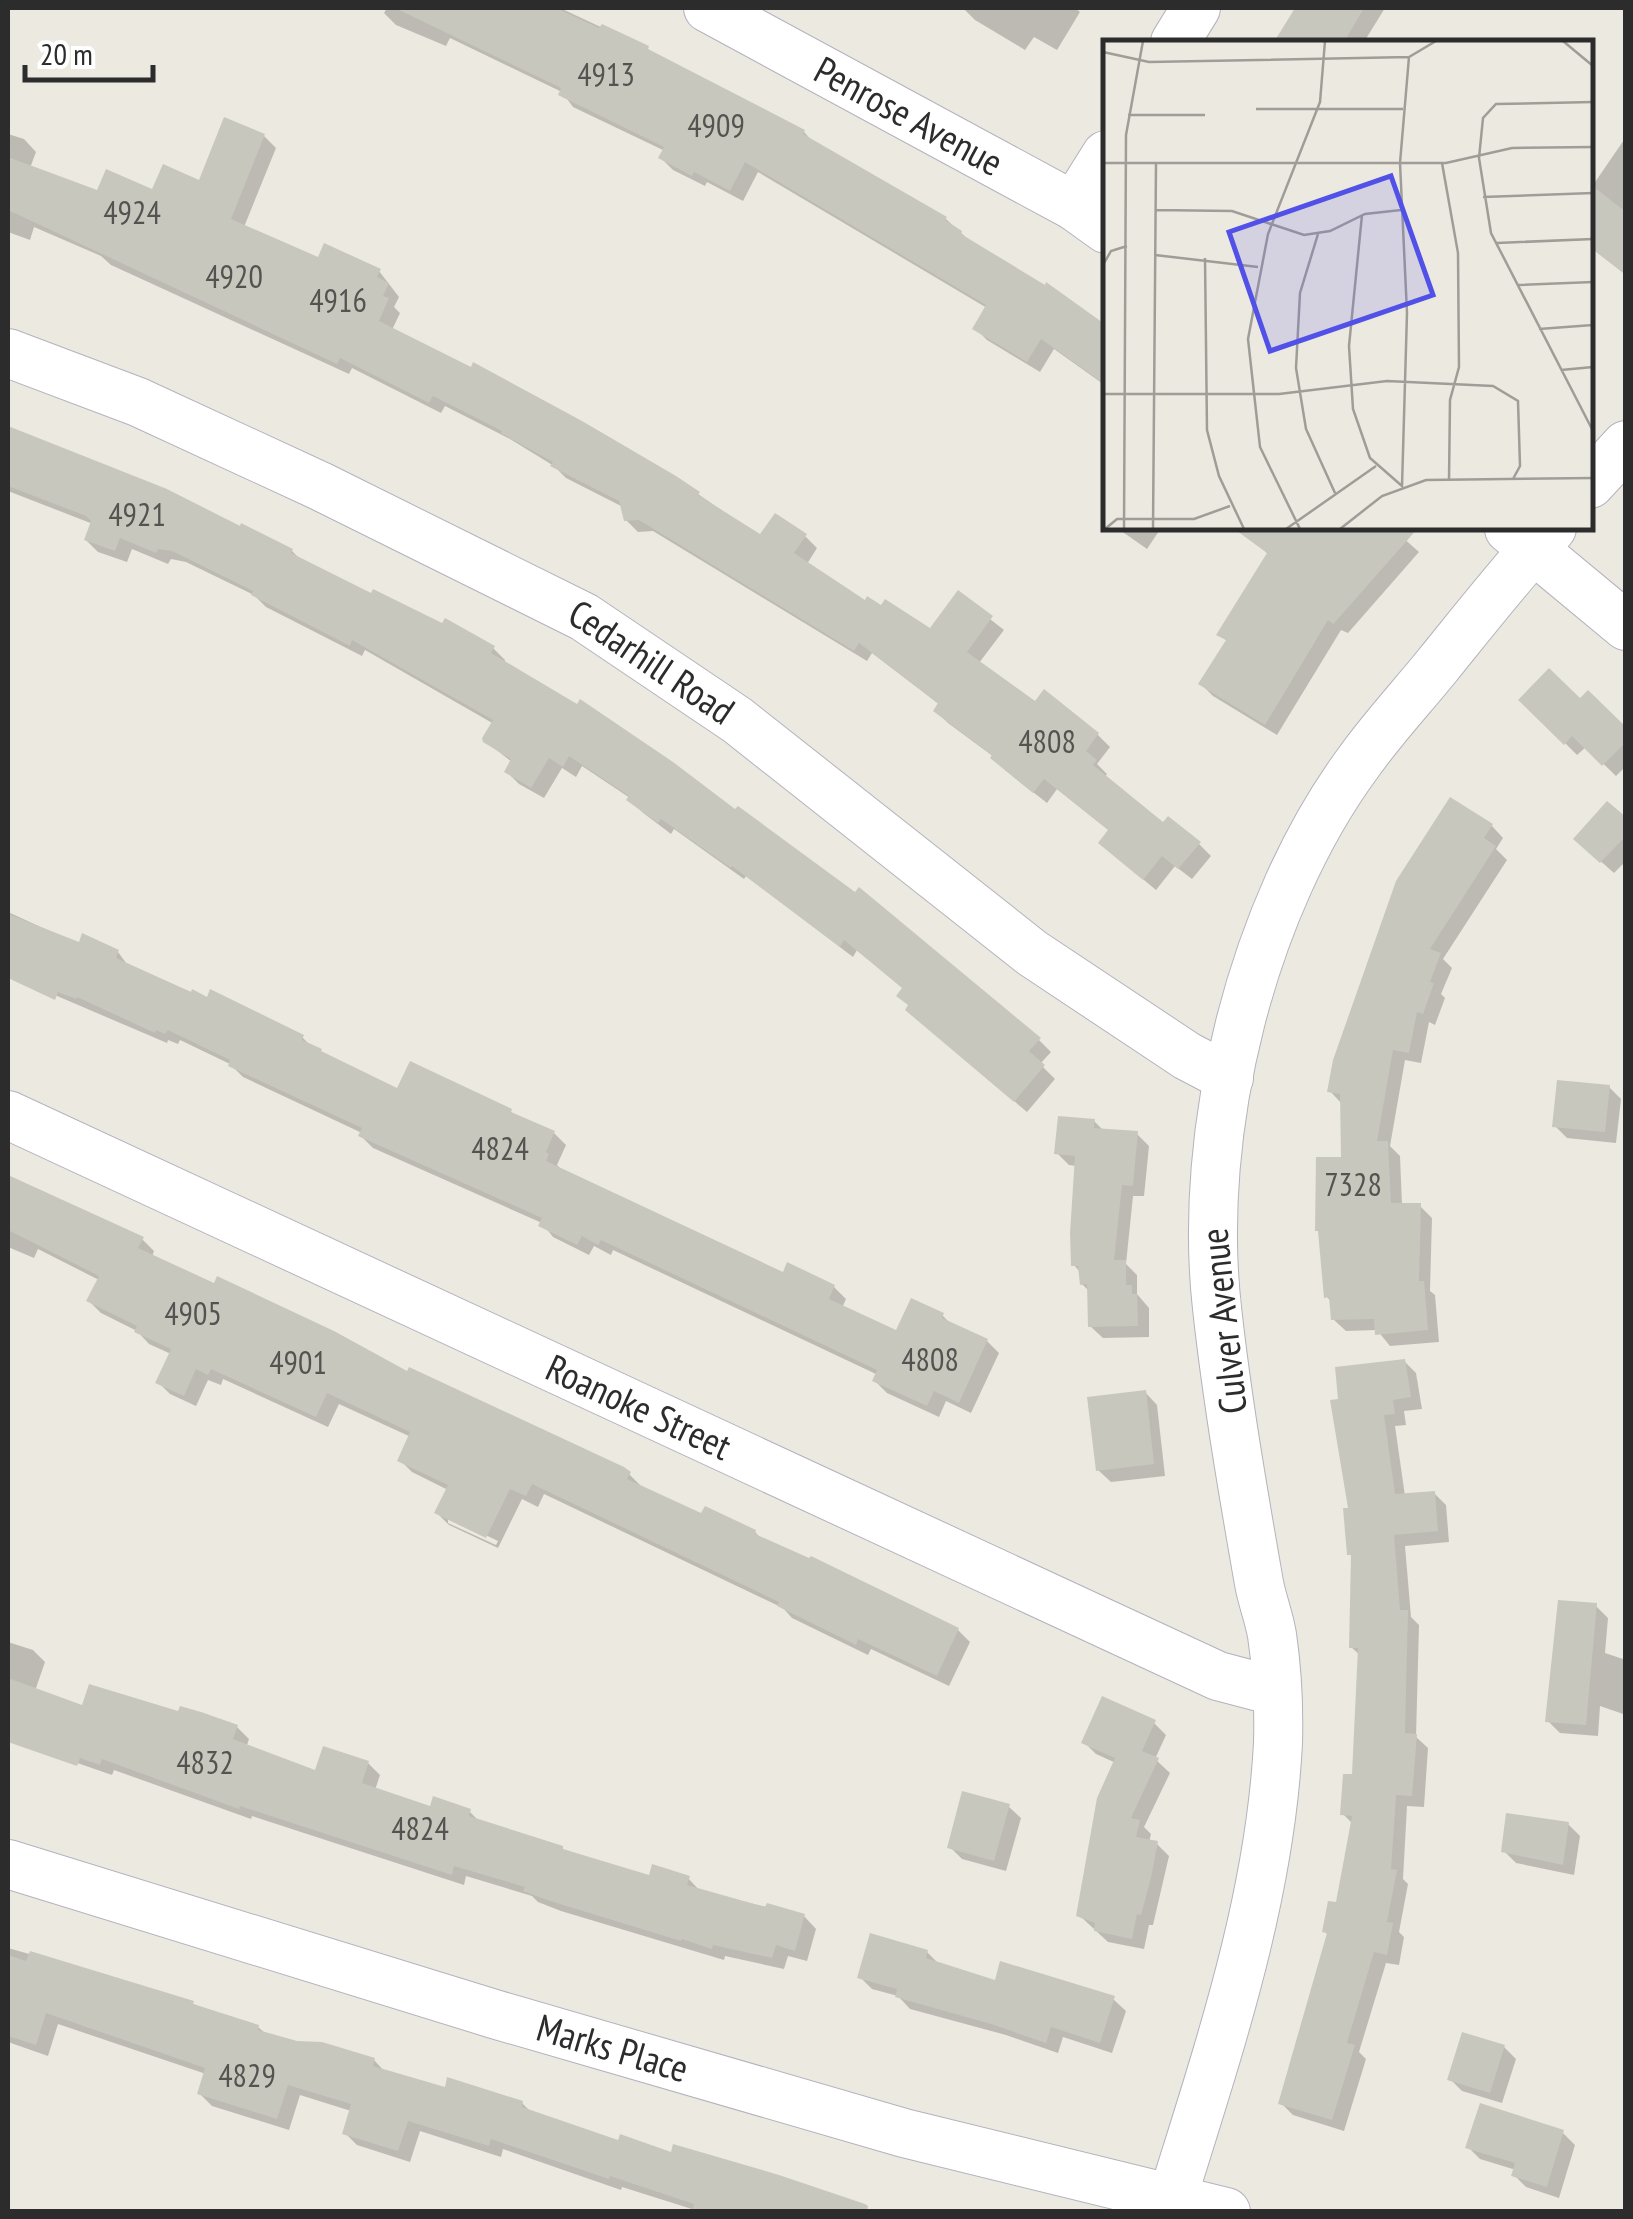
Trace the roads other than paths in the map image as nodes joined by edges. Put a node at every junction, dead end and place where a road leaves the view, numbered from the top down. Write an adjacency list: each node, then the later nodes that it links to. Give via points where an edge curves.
1 (708, 8): 5 (street, Penrose Avenue)
2 (1196, 8): 3 (street)
3 (1176, 40)
4 (1103, 167): 5 (street)
5 (1090, 218)
6 (8, 353): 11 (street, Cedarhill Road, via 138,402 584,617 738,720 1032,953)
7 (1626, 445): 8 (street)
8 (1593, 481)
9 (1531, 535): 10 (street); 11 (street, Culver Avenue, via 1357,764 1315,832 1275,908)
10 (1626, 626)
11 (1229, 1078): 13 (street, Culver Avenue, via 1211,1241)
12 (8, 1116): 13 (street, Roanoke Street, via 1218,1676)
13 (1275, 1690): 15 (street, Culver Avenue, via 1278,1740 1262,1873 1232,2006)
14 (8, 1864): 15 (street, Marks Place, via 904,2133)
15 (1173, 2196): 16 (street, Marks Place)
16 (1226, 2212)

